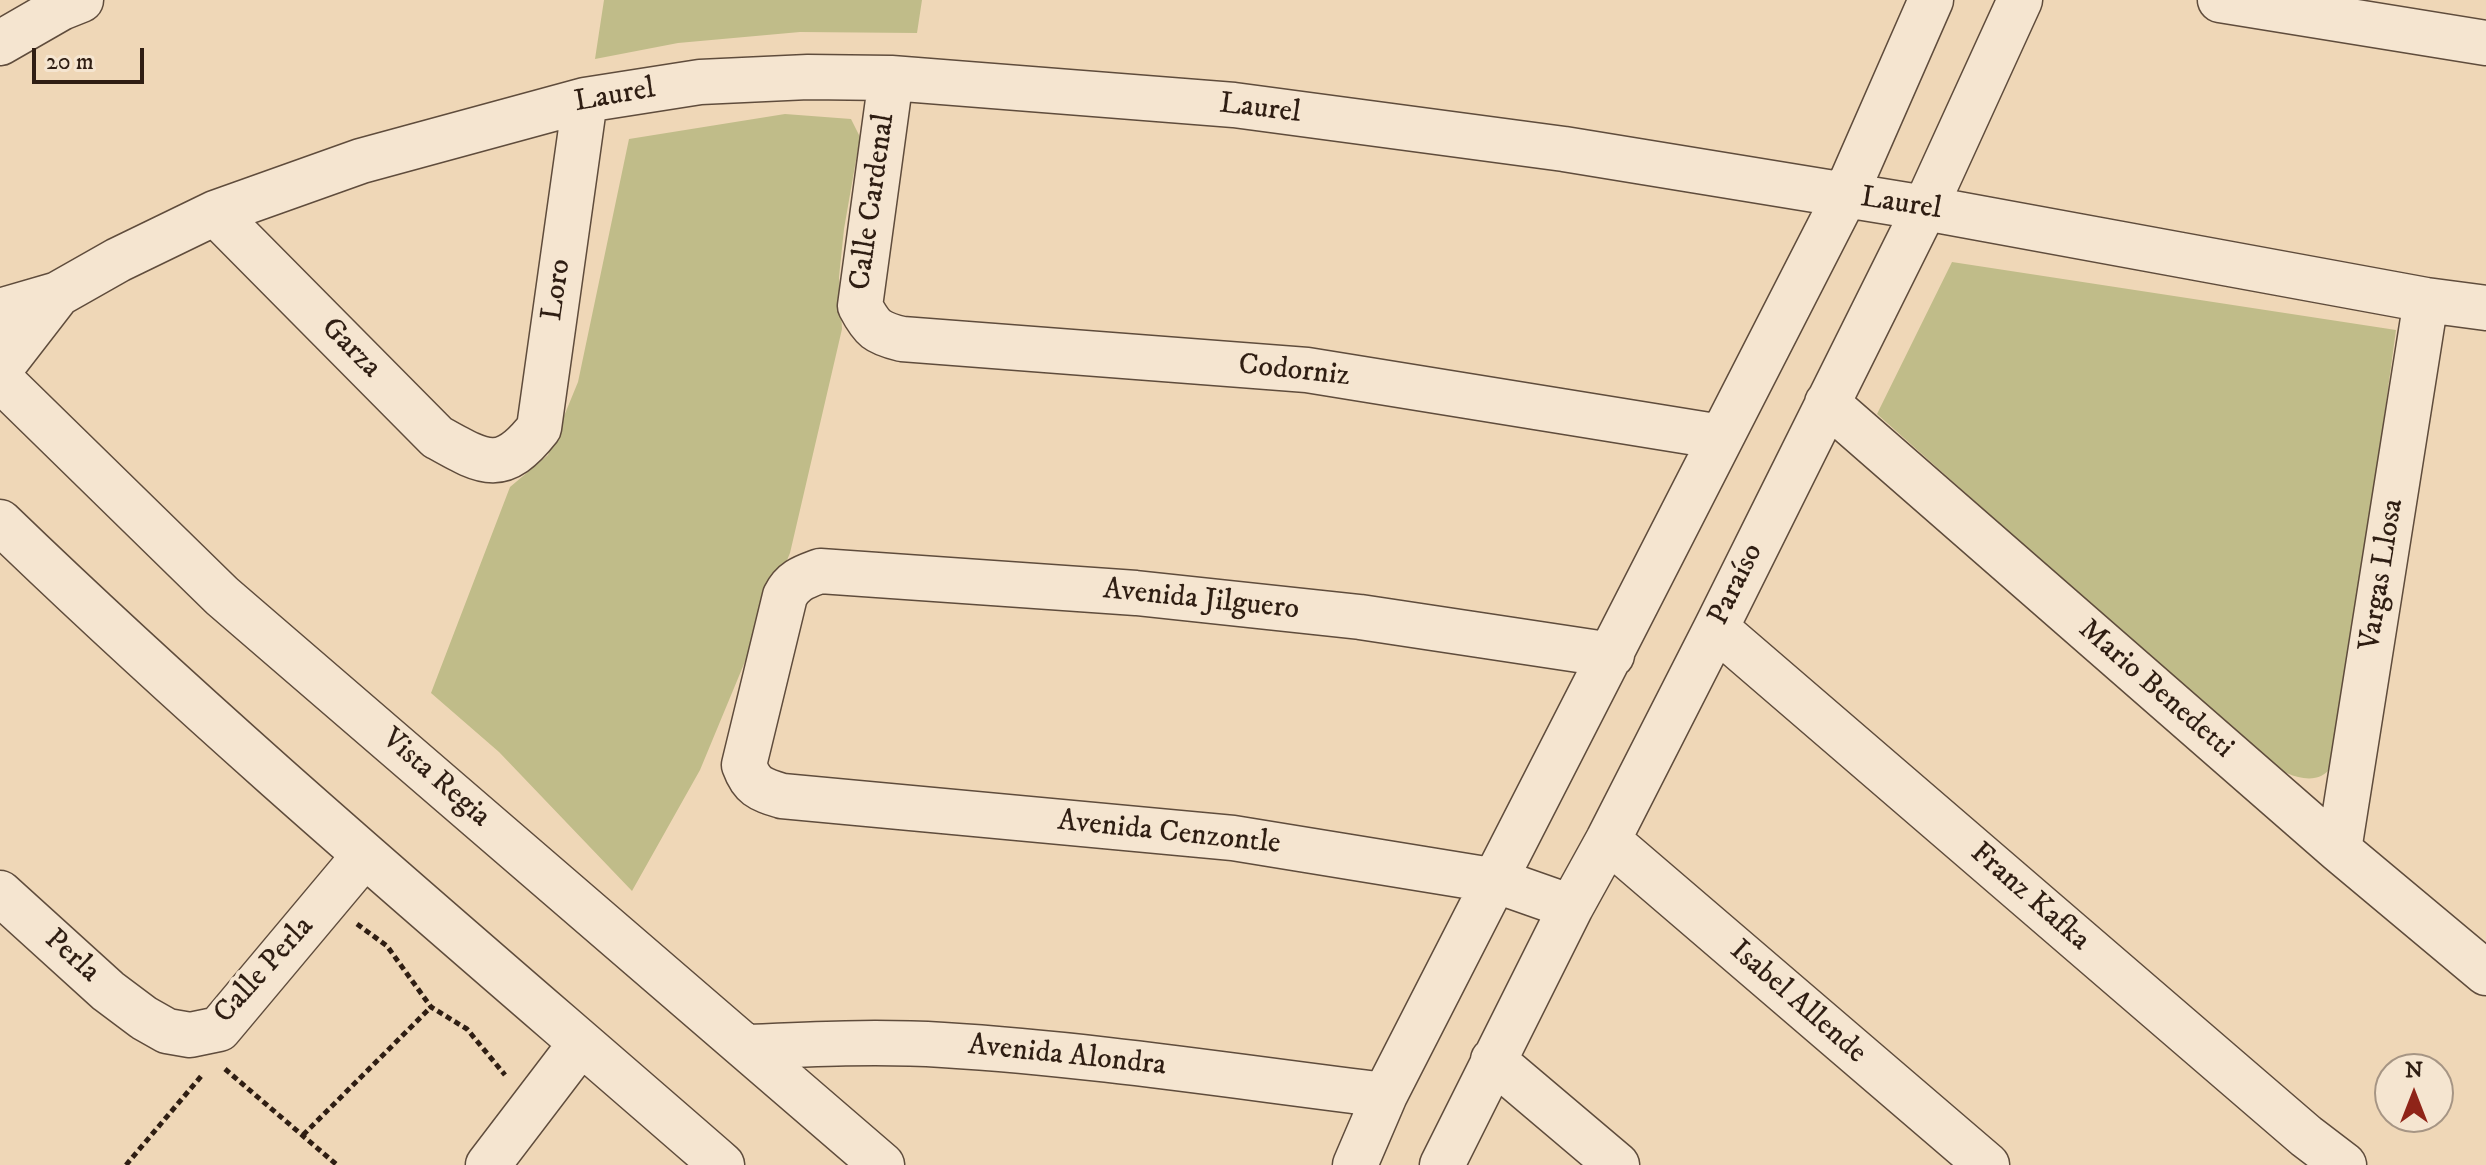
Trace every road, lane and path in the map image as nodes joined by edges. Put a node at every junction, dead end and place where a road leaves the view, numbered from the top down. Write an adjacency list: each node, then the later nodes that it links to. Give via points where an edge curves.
1 (81, 0): 5 (street)
2 (1931, 0): 9 (street)
3 (2020, 0): 10 (street, Paraíso)
4 (2220, 0): 6 (street)
5 (0, 43)
6 (2486, 43)
7 (891, 78): 8 (street, Laurel, via 700,82); 9 (street, Laurel, via 1234,105 1564,149); 16 (street, Calle Cardenal, via 860,306)
8 (585, 100): 11 (street, Laurel, via 361,161); 21 (street, Loro, via 539,428 521,451)
9 (1845, 196): 10 (street, Laurel); 20 (street)
10 (1925, 208): 13 (street, Laurel); 19 (street, Paraíso)
11 (215, 213): 12 (street, Laurel); 21 (street, Garza, via 437,437 474,458)
12 (58, 294): 15 (street, Laurel); 17 (street, Laurel)
13 (2426, 300): 14 (street, Laurel); 27 (street, Vargas Llosa)
14 (2486, 308)
15 (0, 311)
16 (869, 323): 20 (street, Codorniz, via 882,334 902,339 1307,370)
17 (0, 369)
18 (0, 379): 37 (street, Vista Regia, via 222,596)
19 (1827, 403): 23 (street, Paraíso); 27 (street, Mario Benedetti)
20 (1721, 437): 24 (street)
21 (500, 461)
22 (0, 522): 28 (street)
23 (1716, 628): 26 (street, Paraíso); 51 (street, Franz Kafka)
24 (1612, 655): 25 (street, Avenida Jilguero, via 1360,617 1136,593 820,571 800,578 785,596 744,765 750,781); 29 (street)
25 (763, 790): 29 (street, Avenida Cenzontle, via 1233,838)
26 (1608, 840): 31 (street, Paraíso); 50 (street, Isabel Allende)
27 (2339, 850): 33 (street, Mario Benedetti)
28 (364, 856): 35 (street, Calle Perla, via 219,1029 190,1035 167,1031); 36 (street)
29 (1497, 881): 31 (street, Avenida Cenzontle); 41 (street)
30 (0, 893): 35 (street, Perla)
31 (1571, 907): 39 (street, Paraíso)
32 (352, 920): 34 (path, via 387,946)
33 (2486, 973)
34 (431, 1007): 40 (path, via 467,1029); 42 (path)
35 (144, 1018)
36 (581, 1043): 44 (street); 45 (street)
37 (748, 1047): 41 (street, Avenida Alondra, via 841,1042 941,1045 1080,1056); 46 (street, Vista Regia)
38 (215, 1060): 42 (path)
39 (1493, 1060): 48 (street, Paraíso); 49 (street)
40 (510, 1082)
41 (1385, 1095): 47 (street)
42 (303, 1135): 43 (path)
43 (337, 1165)
44 (488, 1165)
45 (722, 1165)
46 (882, 1165)
47 (1355, 1165)
48 (1442, 1165)
49 (1617, 1165)
50 (1987, 1165)
51 (2344, 1165)

